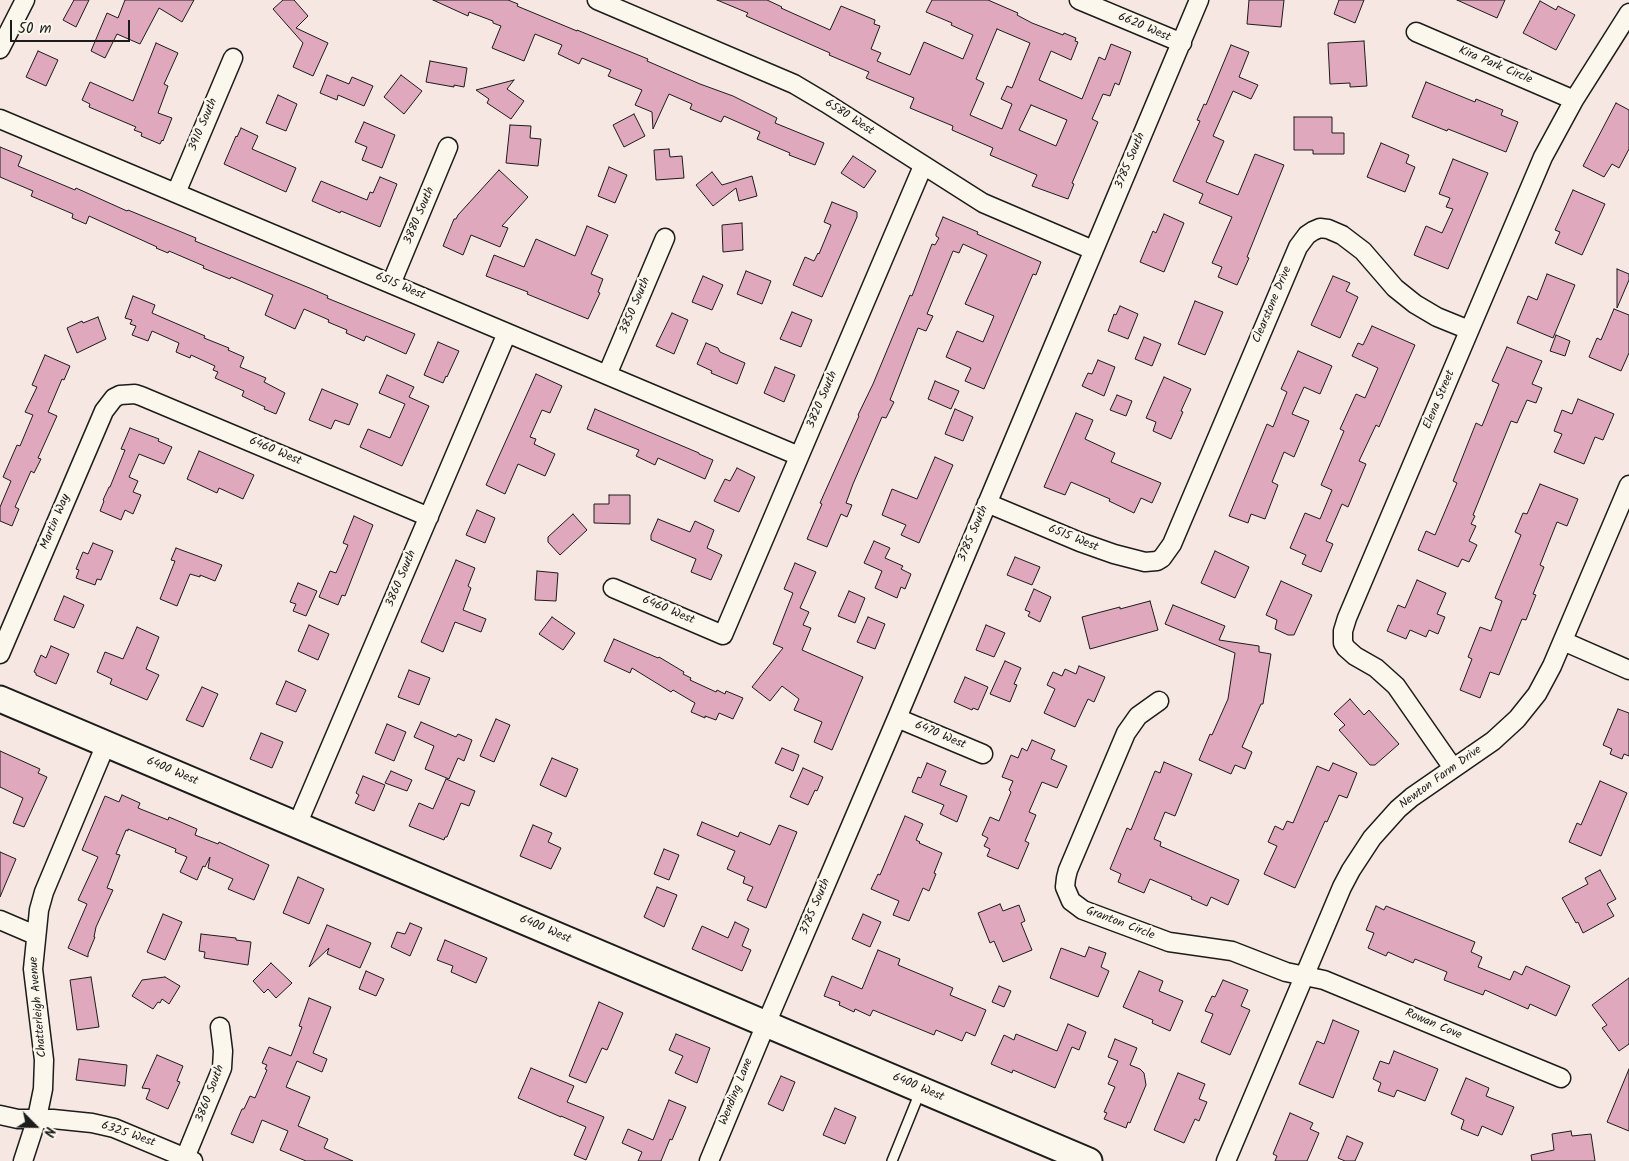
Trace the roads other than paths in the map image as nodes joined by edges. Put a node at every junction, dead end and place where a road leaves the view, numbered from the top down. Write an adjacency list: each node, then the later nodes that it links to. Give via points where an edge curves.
1 (26, 0): 8 (street)
2 (597, 0): 13 (street, 6580 West, via 794,84)
3 (1079, 0): 7 (street, 6620 West)
4 (1199, 0): 7 (street, 3785 South)
5 (1629, 13): 10 (street, Elena Street)
6 (1416, 32): 10 (street, Kira Park Circle)
7 (1182, 44): 16 (street, 3785 South)
8 (0, 49)
9 (233, 58): 14 (street, 3910 South)
10 (1574, 100): 18 (street, Elena Street, via 1532,180)
11 (0, 119): 14 (street, 6515 West)
12 (448, 147): 17 (street, 3880 South)
13 (923, 166): 16 (street, 6580 West, via 988,205); 22 (street, 3820 South)
14 (176, 193): 17 (street, 6515 West)
15 (665, 238): 20 (street, 3850 South)
16 (1093, 250): 24 (street, 3785 South)
17 (391, 284): 19 (street, 6515 West)
18 (1469, 330): 26 (street, Clearstone Drive, via 1415,304 1395,288 1363,251 1342,235 1320,228 1307,235 1298,247 1172,544); 37 (street, Elena Street, via 1347,618 1343,637 1350,653 1376,668 1396,686)
19 (507, 332): 20 (street, 6515 West); 25 (street, 3860 South)
20 (607, 375): 22 (street, 6515 West)
21 (120, 395): 25 (street, 6460 West, via 142,396); 30 (street, Martin Way, via 104,411)
22 (799, 456): 28 (street, 3820 South)
23 (1629, 485): 29 (street, Newton Farm Drive)
24 (987, 503): 26 (street, 6515 West, via 1114,554 1145,562); 34 (street, 3785 South)
25 (428, 516): 38 (street, 3860 South)
26 (1162, 558)
27 (613, 588): 28 (street, 6460 West)
28 (723, 635)
29 (1563, 641): 31 (street); 37 (street, Newton Farm Drive, via 1537,694 1517,719 1493,741)
30 (0, 654)
31 (1629, 670)
32 (0, 699): 35 (street, 6400 West)
33 (1158, 701): 41 (street, Granton Circle, via 1138,716 1126,733 1068,870 1067,895 1083,910 1162,940 1232,951)
34 (897, 718): 36 (street, 6470 West); 42 (street, 3785 South)
35 (106, 744): 38 (street, 6400 West); 40 (street, Chatterleigh Avenue, via 44,892)
36 (983, 754)
37 (1453, 768): 41 (street, Newton Farm Drive, via 1398,809 1361,853 1342,887)
38 (297, 825): 42 (street, 6400 West)
39 (0, 920): 40 (street)
40 (36, 935): 47 (street, Chatterleigh Avenue, via 33,969 44,1060)
41 (1304, 976): 44 (street, Rowan Cove, via 1324,980); 53 (street, Newton Farm Drive)
42 (766, 1024): 45 (street, 6400 West); 50 (street, Wending Lane)
43 (220, 1027): 48 (street, 3860 South, via 222,1068)
44 (1560, 1078)
45 (922, 1090): 51 (lane); 52 (street, 6400 West)
46 (0, 1115): 47 (street, 6325 West)
47 (37, 1118): 48 (street, 6325 West, via 114,1128); 49 (street, Chatterleigh Avenue)
48 (189, 1159)
49 (24, 1161)
50 (709, 1161)
51 (892, 1161)
52 (1089, 1161)
53 (1226, 1161)

